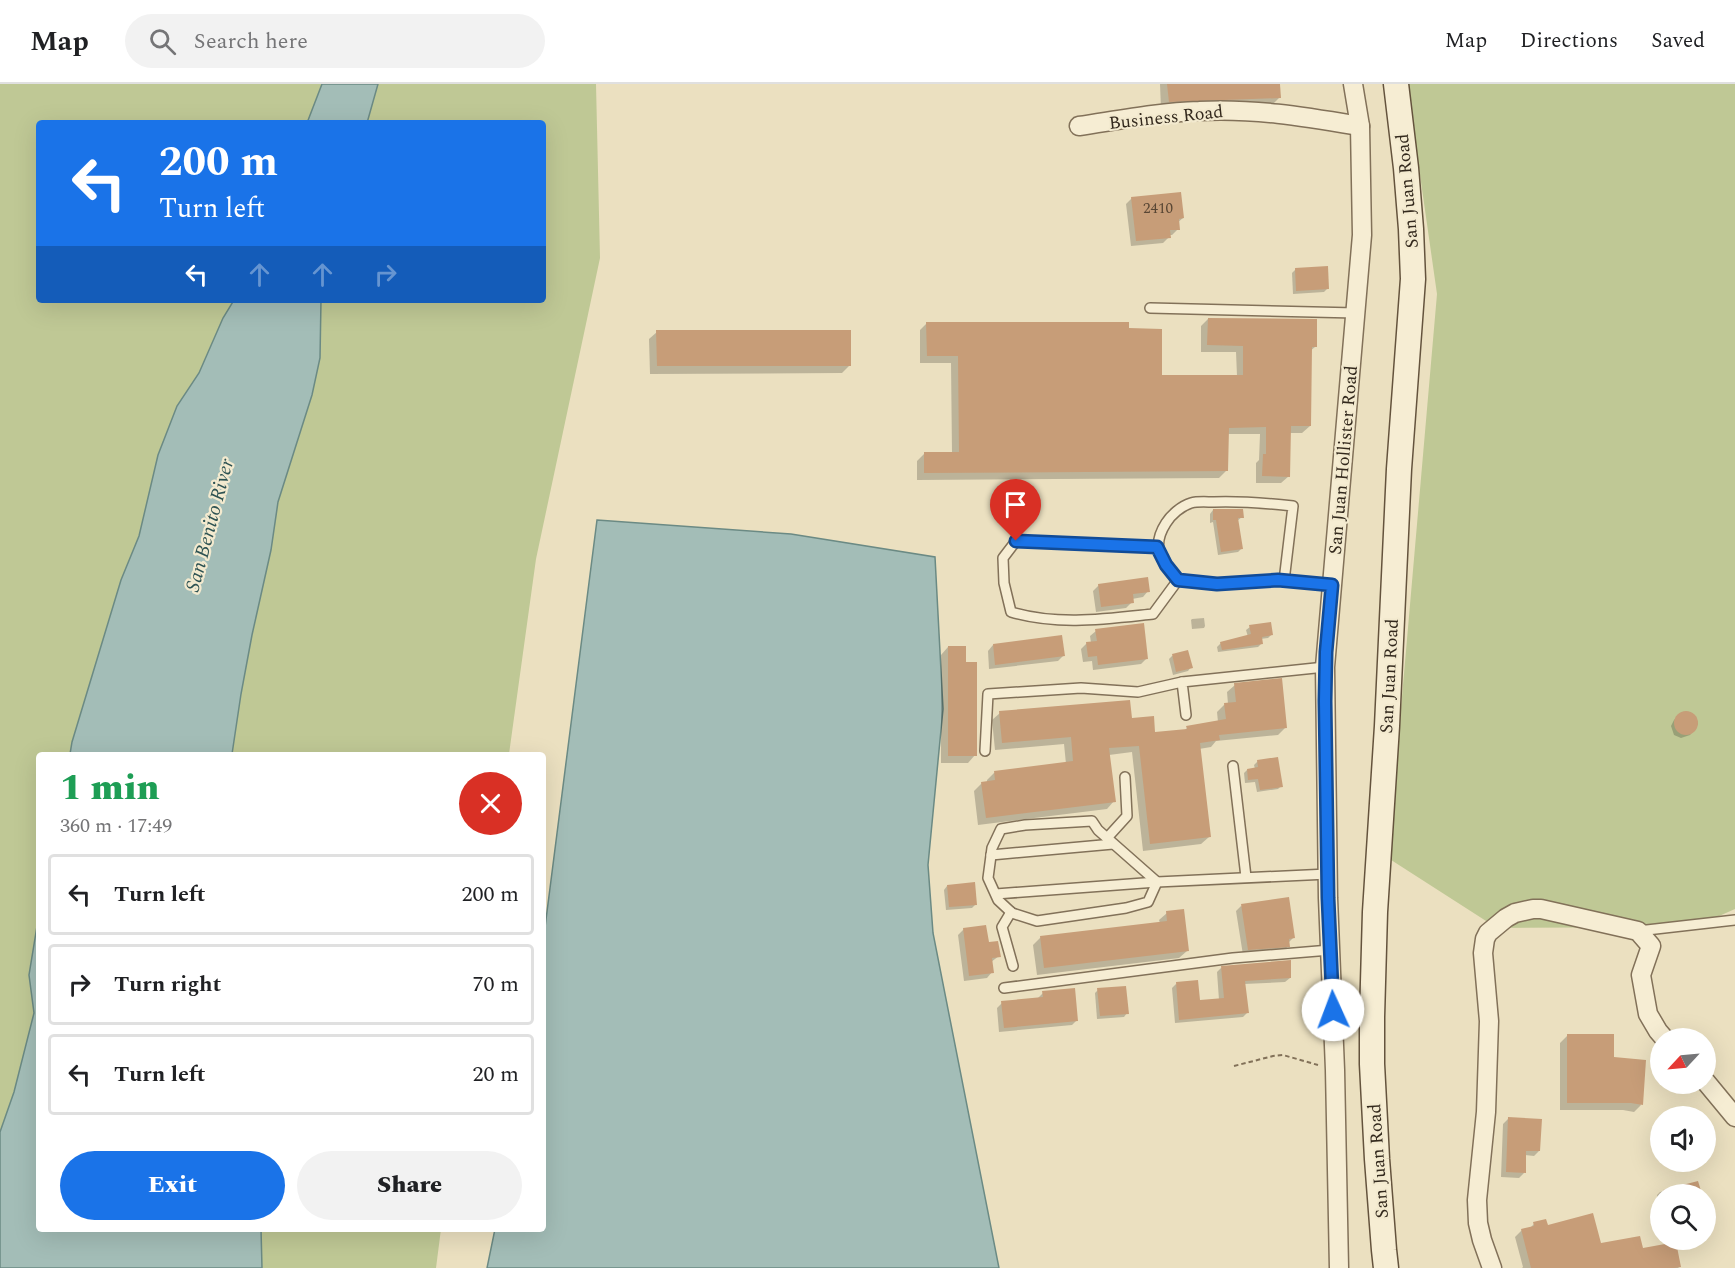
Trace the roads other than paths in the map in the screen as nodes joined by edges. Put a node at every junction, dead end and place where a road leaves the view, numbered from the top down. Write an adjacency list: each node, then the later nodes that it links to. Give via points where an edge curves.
1 (1353, 84): 4 (street, San Juan Hollister Road)
2 (1396, 84): 33 (main road, San Juan Road, via 1407,168 1413,279 1372,1017)
3 (1079, 126): 4 (street, Business Road, via 1168,113 1232,110 1284,113)
4 (1360, 126): 6 (street, San Juan Hollister Road, via 1362,235)
5 (1150, 308): 6 (lane)
6 (1356, 313): 10 (street, San Juan Hollister Road)
7 (1157, 547): 8 (lane); 8 (lane, via 1016,541 1003,558 1011,612 1080,621 1153,614); 9 (lane, via 1168,519 1193,502 1248,501 1293,506)
8 (1178, 580): 9 (lane, via 1217,584)
9 (1284, 581): 10 (lane)
10 (1332, 585): 11 (street, San Juan Hollister Road)
11 (1325, 667): 12 (lane); 19 (street, San Juan Hollister Road)
12 (1182, 682): 13 (lane); 14 (lane, via 1138,692 1081,688 988,694)
13 (1186, 715)
14 (985, 751)
15 (1233, 766): 20 (lane)
16 (1125, 777): 17 (lane, via 1127,816)
17 (1110, 841): 18 (lane); 18 (lane, via 1092,821 1025,825 1000,830); 21 (lane)
18 (991, 855): 22 (lane, via 988,878)
19 (1328, 874): 20 (lane); 26 (street, San Juan Hollister Road)
20 (1246, 877): 21 (lane)
21 (1157, 882): 22 (lane); 23 (lane, via 1148,902 1126,908 1037,921)
22 (996, 894): 23 (lane)
23 (1011, 912): 27 (lane, via 1002,927)
24 (1735, 920): 25 (lane)
25 (1638, 931): 29 (street, via 1652,946 1641,975 1648,1014); 34 (street, via 1533,909 1506,918 1485,939 1486,1112 1477,1200 1480,1232)
26 (1330, 950): 28 (lane, via 1233,958); 32 (street, San Juan Hollister Road)
27 (1013, 966)
28 (1004, 988)
29 (1656, 1028)
30 (1716, 1094): 31 (street)
31 (1735, 1117)
32 (1339, 1268)
33 (1386, 1268)
34 (1492, 1268)

